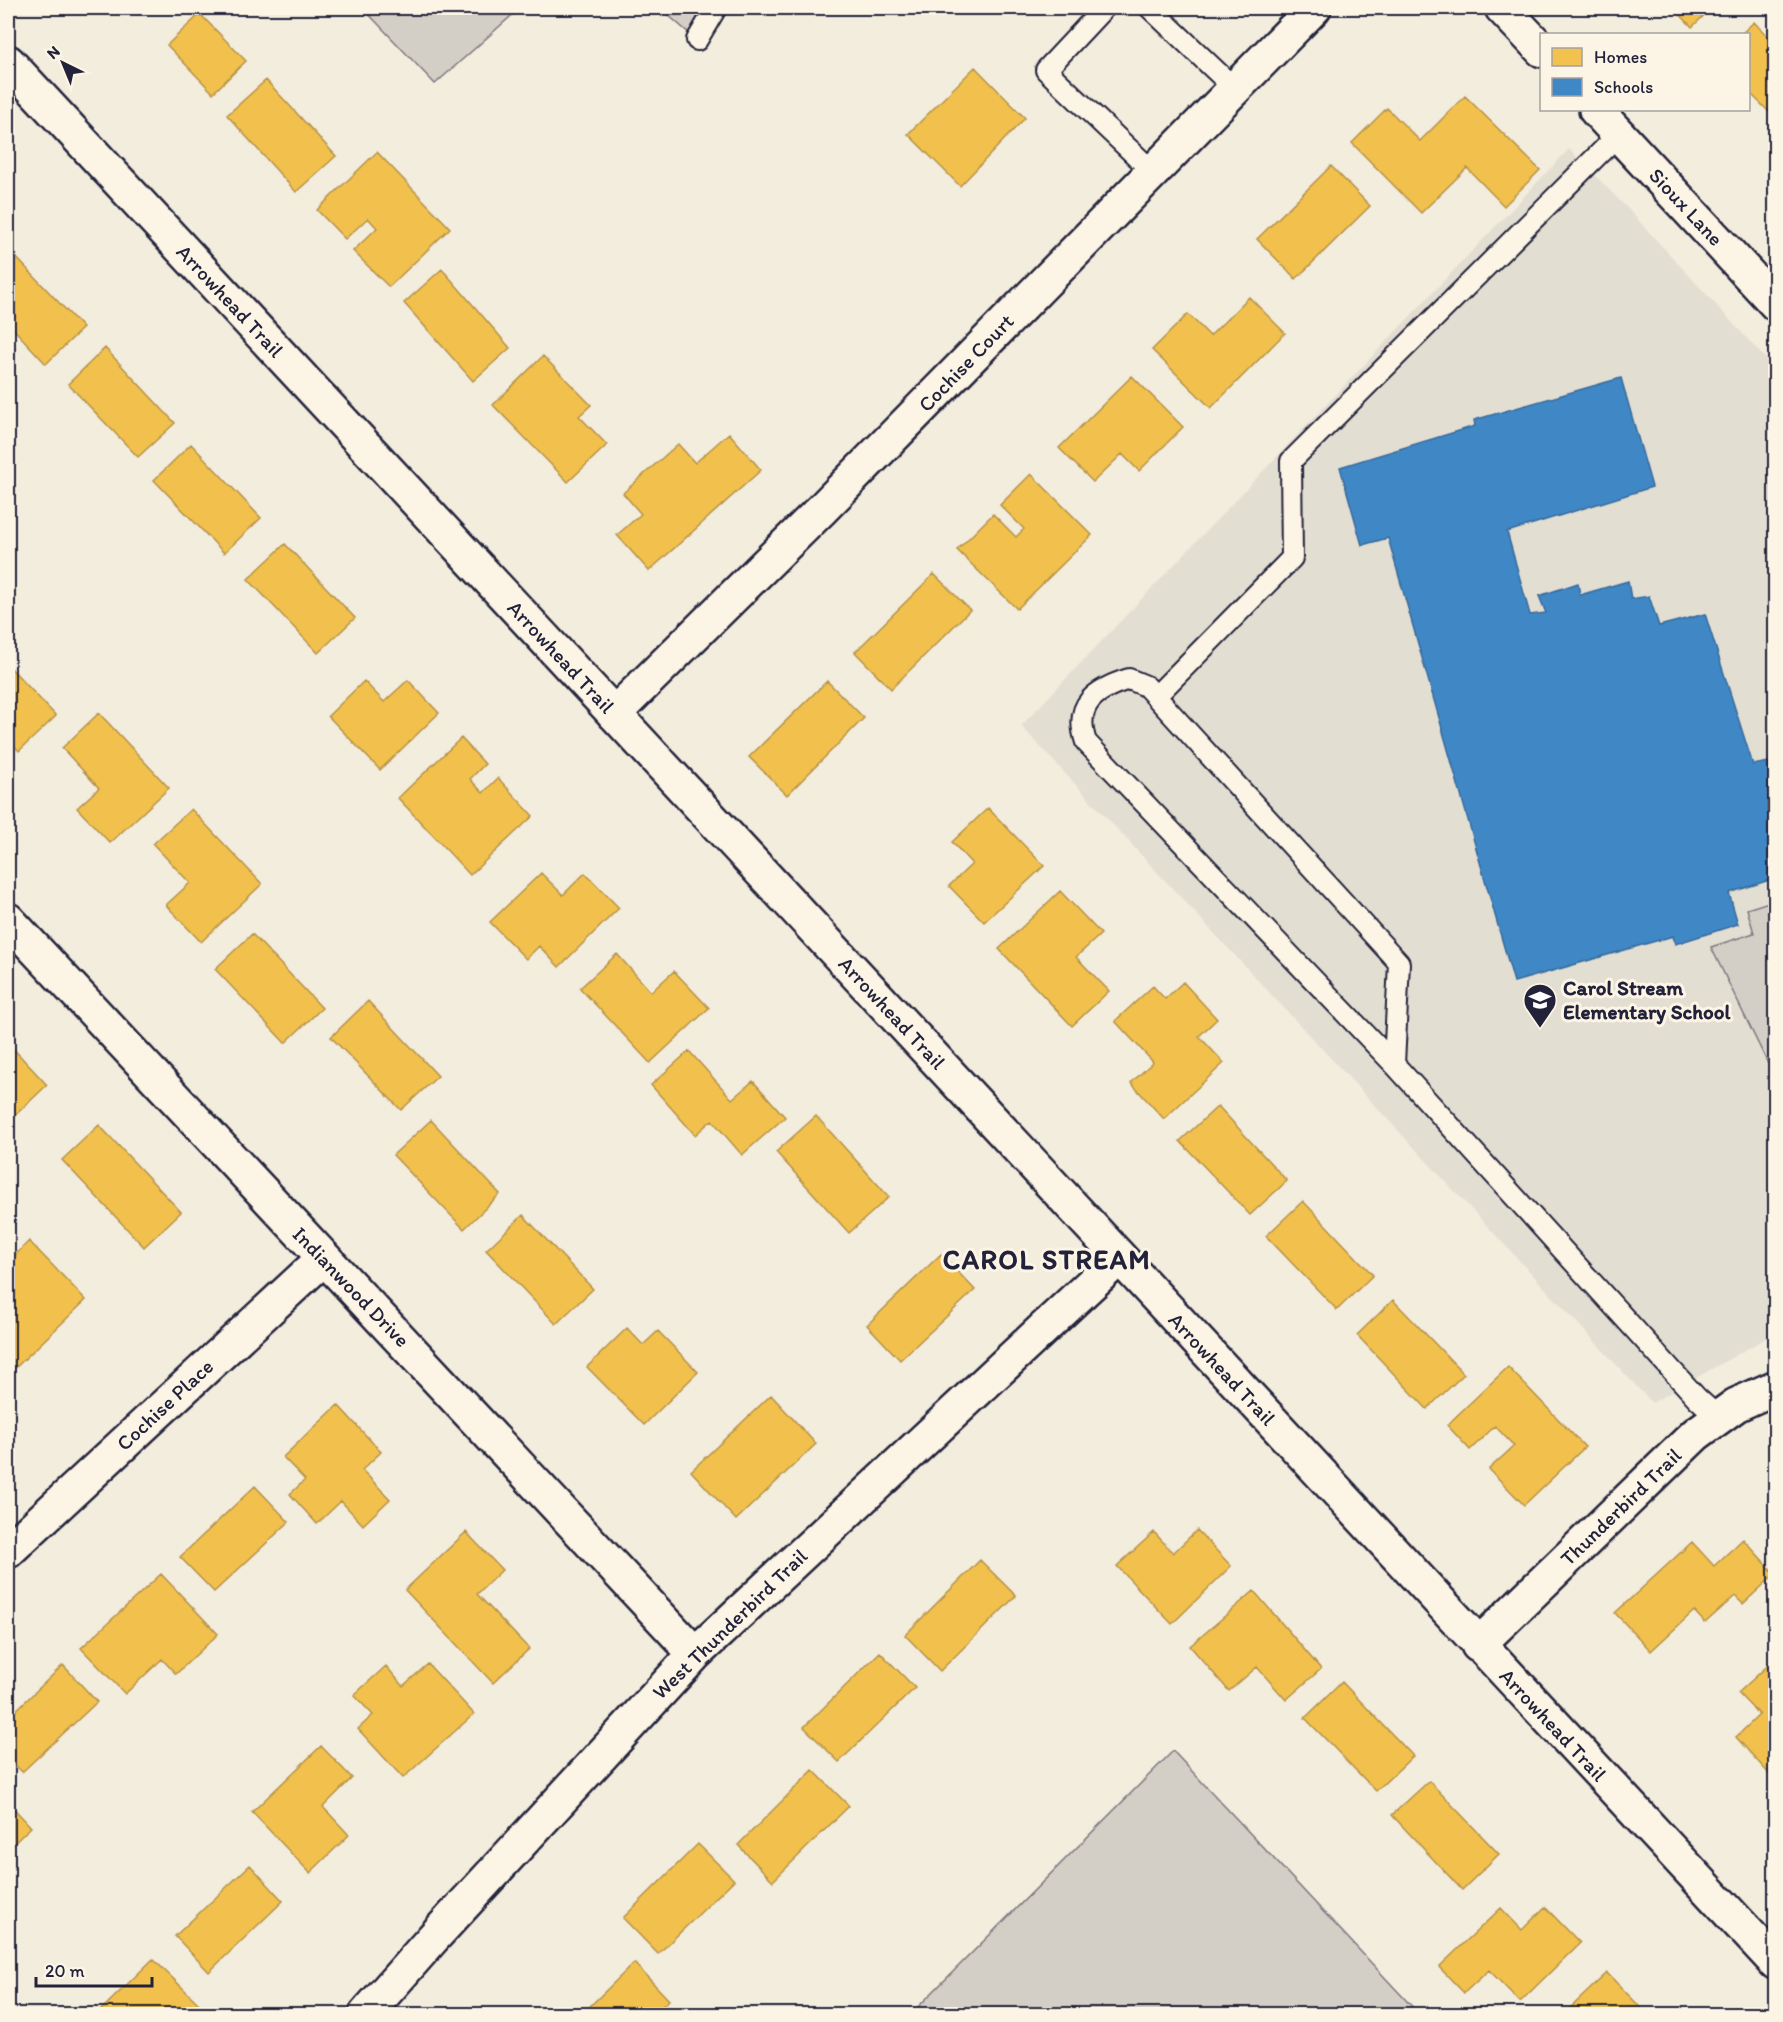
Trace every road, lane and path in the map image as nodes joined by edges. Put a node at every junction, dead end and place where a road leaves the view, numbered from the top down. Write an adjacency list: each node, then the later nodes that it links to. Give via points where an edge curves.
1 (716, 8): 6 (lane)
2 (1104, 8): 12 (lane, via 1046,70)
3 (1150, 8): 9 (lane)
4 (1314, 8): 9 (street, Cochise Court)
5 (1502, 8): 7 (street)
6 (697, 40)
7 (1540, 48)
8 (8, 62): 15 (street, Arrowhead Trail)
9 (1235, 89): 12 (street, Cochise Court)
10 (1597, 111): 11 (street, Sioux Lane)
11 (1619, 134): 13 (street, Sioux Lane); 14 (lane, via 1291,461 1292,558)
12 (1153, 172): 15 (street, Cochise Court)
13 (1776, 304)
14 (1156, 696): 17 (lane, via 1400,963); 17 (lane, via 1146,686 1129,679 1104,687 1087,702 1080,725 1086,742)
15 (614, 714): 19 (street, Arrowhead Trail)
16 (8, 920): 18 (street, Indianwood Drive)
17 (1394, 1064): 21 (lane)
18 (323, 1258): 22 (street, Cochise Place); 24 (street, Indianwood Drive)
19 (1119, 1258): 23 (street, Arrowhead Trail); 24 (street, West Thunderbird Trail)
20 (1776, 1387): 21 (street, Thunderbird Trail, via 1736,1405)
21 (1719, 1418): 23 (street, Thunderbird Trail, via 1696,1434)
22 (8, 1551)
23 (1478, 1645): 25 (street, Arrowhead Trail)
24 (695, 1654): 26 (street, West Thunderbird Trail)
25 (1776, 1964)
26 (366, 2014)

